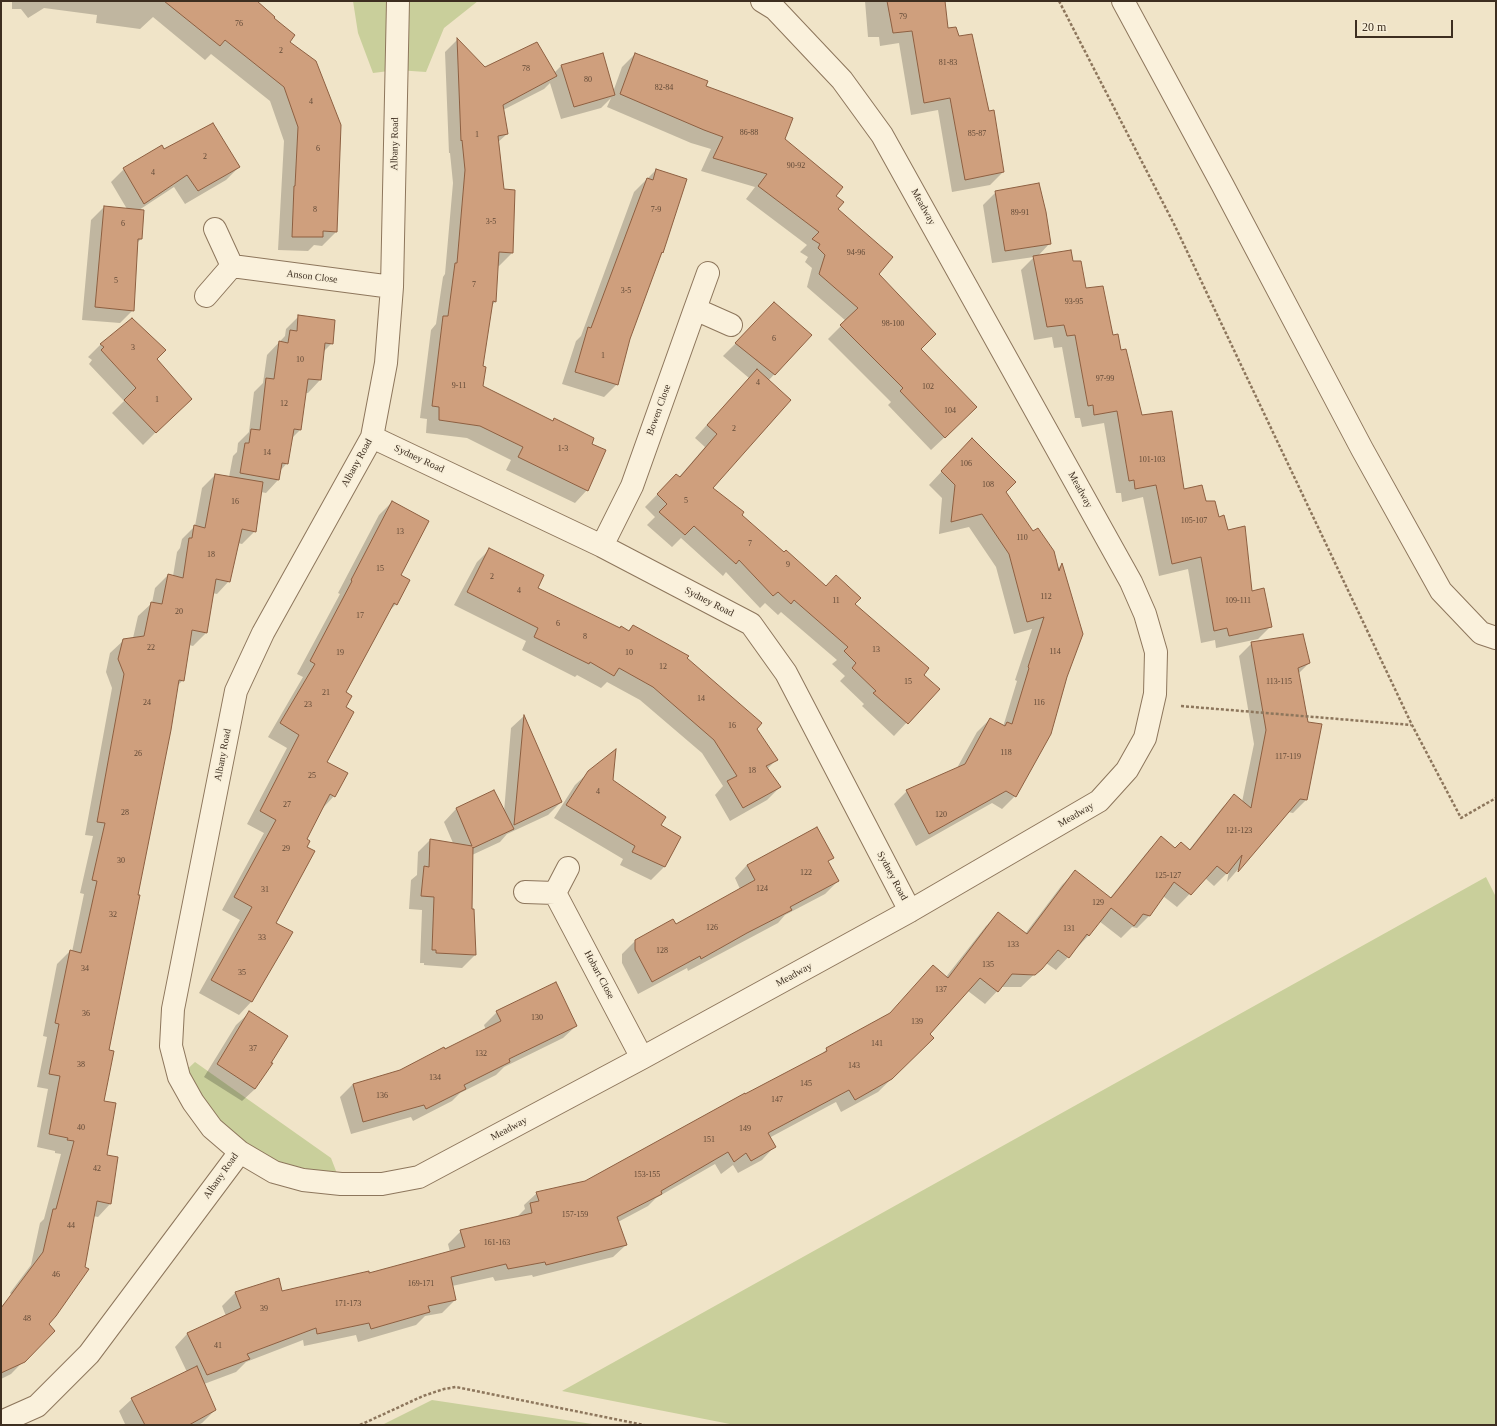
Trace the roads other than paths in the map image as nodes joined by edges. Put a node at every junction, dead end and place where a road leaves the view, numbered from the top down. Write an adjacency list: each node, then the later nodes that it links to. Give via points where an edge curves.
1 (398, 1): 7 (street, Albany Road)
2 (762, 1): 17 (street, Meadway, via 775,9 842,80 882,135 1131,582 1145,614 1156,652 1155,694 1145,738 1127,770 1099,801)
3 (1123, 1): 13 (street, via 1362,449 1441,591 1481,633)
4 (215, 230): 5 (street)
5 (232, 266): 7 (street, Anson Close); 8 (street)
6 (708, 273): 9 (street, Bowen Close)
7 (392, 287): 11 (street, Albany Road, via 386,363)
8 (206, 296)
9 (696, 309): 10 (street); 12 (street, Bowen Close, via 632,486)
10 (731, 325)
11 (372, 437): 12 (street, Sydney Road); 19 (street, Albany Road, via 263,633 236,691 182,960 173,1009 171,1046 179,1076 193,1102 212,1128)
12 (602, 546): 17 (street, Sydney Road, via 751,624 786,673)
13 (1496, 638)
14 (568, 868): 16 (street)
15 (526, 892): 16 (street)
16 (555, 892): 18 (street, Hobart Close)
17 (910, 910): 18 (street, Meadway)
18 (642, 1058): 19 (street, Meadway, via 419,1177 382,1184 341,1184 303,1180 274,1172)
19 (240, 1152): 20 (street, Albany Road, via 89,1354 37,1406)
20 (1, 1422)

